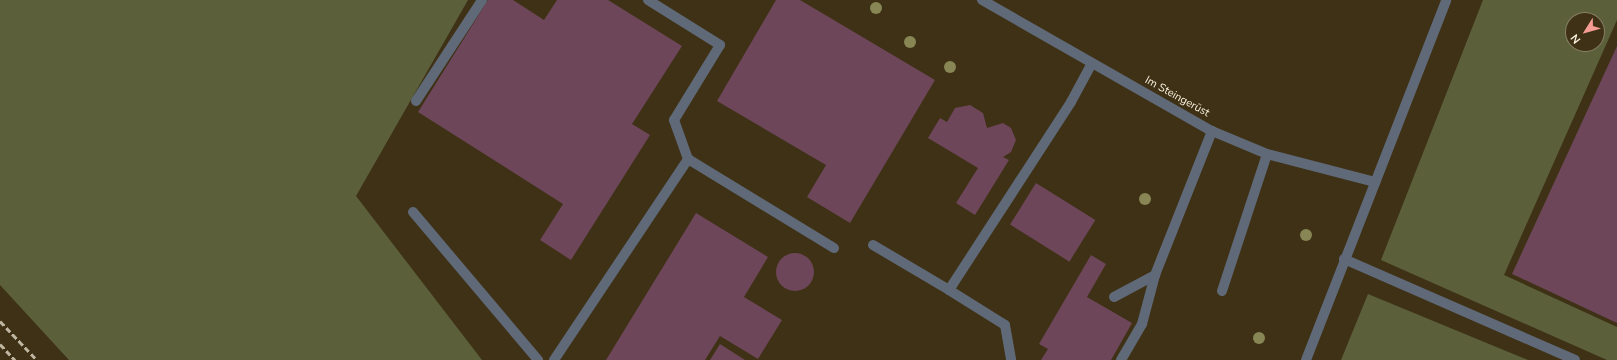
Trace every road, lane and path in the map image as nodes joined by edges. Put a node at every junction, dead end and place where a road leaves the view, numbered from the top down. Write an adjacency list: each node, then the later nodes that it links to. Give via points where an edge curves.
1 (482, 0): 6 (street)
2 (648, 0): 9 (street, via 720,45 674,120)
3 (982, 0): 5 (street, Im Steingerüst)
4 (1446, 0): 10 (street)
5 (1092, 63): 7 (street, Im Steingerüst); 16 (street, via 1071,102)
6 (416, 101)
7 (1212, 131): 8 (street, Im Steingerüst); 15 (street)
8 (1267, 154): 10 (street, Im Steingerüst); 17 (street)
9 (688, 159): 13 (street); 20 (street)
10 (1375, 182): 14 (street)
11 (413, 212): 19 (street)
12 (873, 245): 16 (street)
13 (834, 248)
14 (1344, 259): 23 (street); 24 (street)
15 (1155, 275): 18 (street); 22 (street, via 1142,324)
16 (949, 290): 21 (street, via 1006,325)
17 (1222, 291)
18 (1114, 297)
19 (538, 360)
20 (554, 360)
21 (1011, 360)
22 (1121, 360)
23 (1306, 360)
24 (1575, 360)

